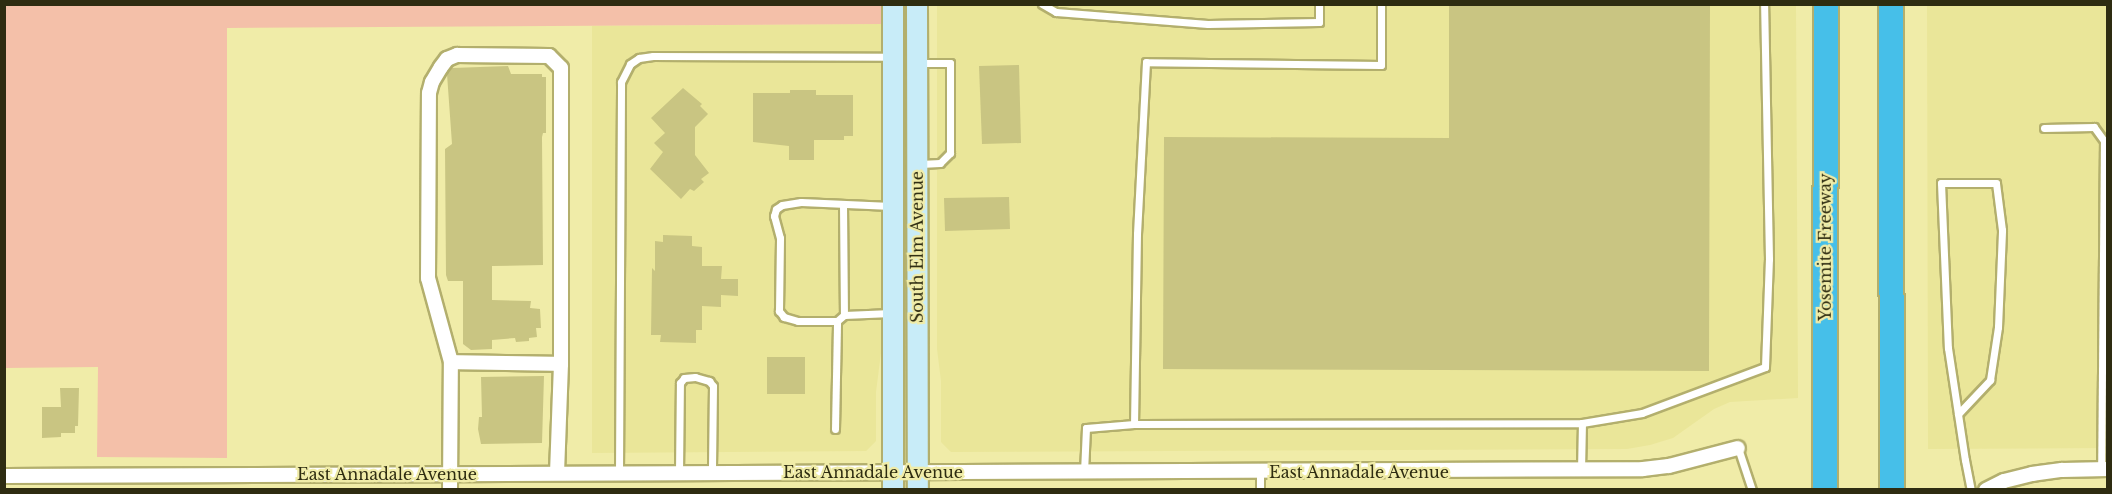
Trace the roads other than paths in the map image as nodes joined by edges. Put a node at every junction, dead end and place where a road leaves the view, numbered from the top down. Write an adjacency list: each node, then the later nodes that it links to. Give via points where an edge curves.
1 (893, 4): 9 (main road, South Elm Avenue)
2 (917, 4): 10 (main road, South Elm Avenue)
3 (1042, 4): 4 (lane, via 1056,12 1208,24 1319,22)
4 (1318, 4)
5 (1381, 4): 22 (lane, via 1381,65 1146,62 1137,234)
6 (1764, 4): 21 (lane, via 1769,259 1765,367 1642,413)
7 (1826, 4): 40 (highway, Yosemite Freeway)
8 (1891, 4): 41 (highway)
9 (893, 57): 14 (main road, South Elm Avenue); 31 (lane, via 652,56 630,64 621,82)
10 (918, 63): 12 (main road, South Elm Avenue); 12 (lane, via 950,63 950,153 940,163)
11 (2044, 128): 25 (lane, via 2094,127 2104,141)
12 (918, 164): 36 (main road, South Elm Avenue)
13 (843, 204): 14 (lane); 16 (lane); 17 (lane, via 782,204 774,216 780,238 780,311 784,317 798,321)
14 (893, 206): 15 (main road, South Elm Avenue)
15 (893, 313): 16 (lane); 35 (main road, South Elm Avenue)
16 (844, 315): 17 (lane)
17 (837, 321): 23 (lane)
18 (451, 362): 19 (street); 19 (street, via 429,288 432,82 447,59 456,55 549,56 561,68); 29 (street)
19 (561, 364): 30 (street)
20 (1958, 414): 20 (lane, via 1948,348 1941,183 1996,183 2002,230 1998,327 1990,380); 42 (lane)
21 (1582, 423): 22 (lane); 26 (lane)
22 (1134, 424): 27 (lane, via 1086,428)
23 (835, 429)
24 (1738, 448): 26 (street, East Annadale Avenue, via 1669,466); 39 (lane)
25 (2104, 469): 43 (street, via 2032,474)
26 (1581, 470): 28 (street, East Annadale Avenue)
27 (1084, 472): 28 (street, East Annadale Avenue); 36 (street, East Annadale Avenue)
28 (1260, 472): 38 (lane)
29 (450, 473): 30 (street, East Annadale Avenue); 34 (street, East Annadale Avenue); 37 (street)
30 (557, 473): 31 (street, East Annadale Avenue)
31 (619, 473): 32 (street, East Annadale Avenue)
32 (679, 473): 33 (street, East Annadale Avenue); 33 (lane, via 680,383 684,378 695,377 713,386)
33 (712, 473): 35 (street, East Annadale Avenue)
34 (4, 476)
35 (893, 480): 36 (street, East Annadale Avenue)
36 (918, 480)
37 (450, 489)
38 (1260, 489)
39 (1752, 489)
40 (1825, 489)
41 (1892, 489)
42 (1971, 489)
43 (1986, 489)

